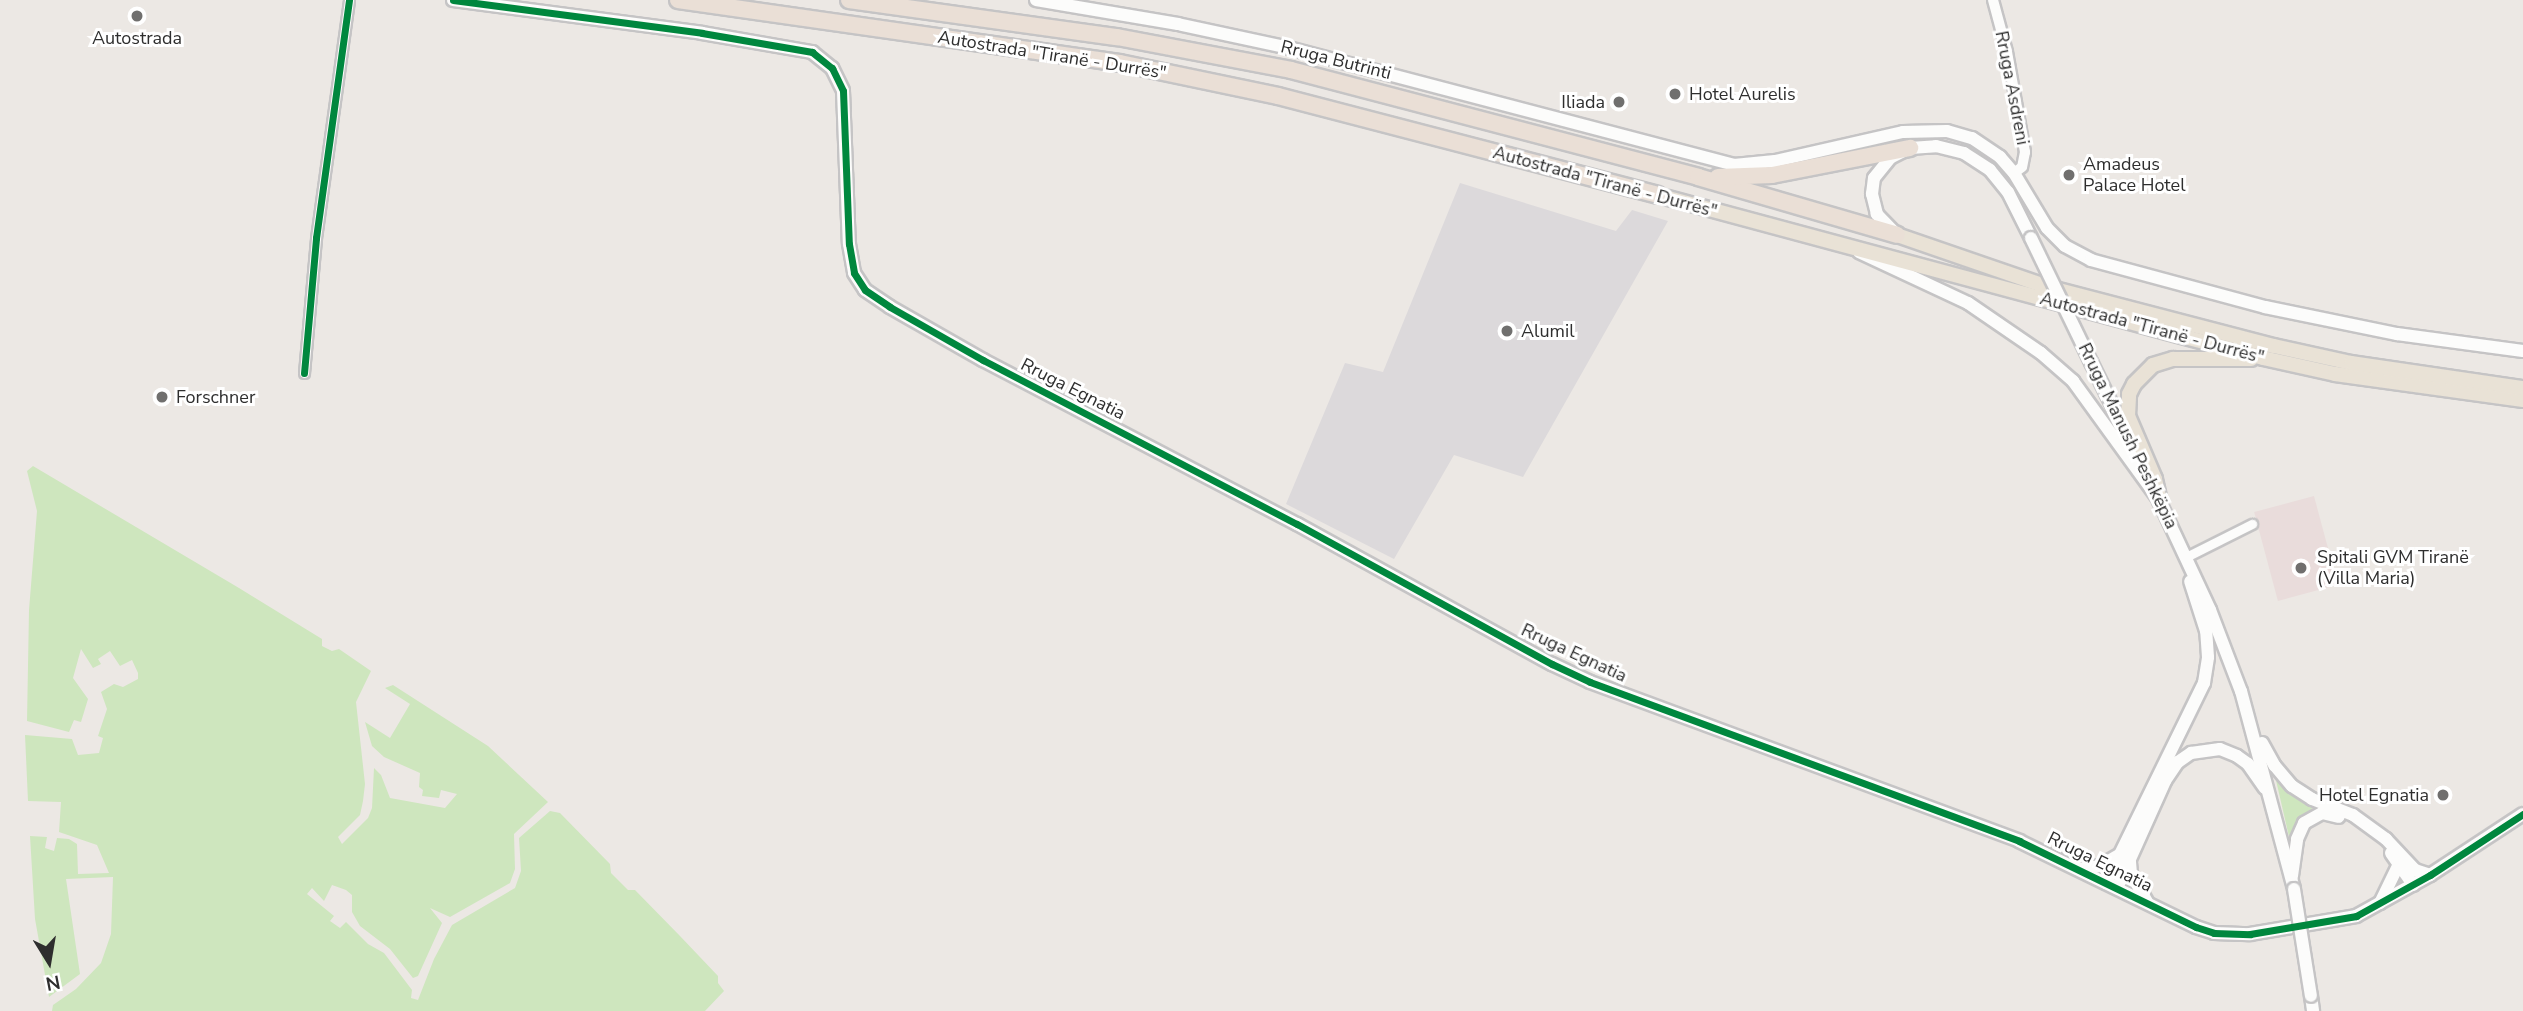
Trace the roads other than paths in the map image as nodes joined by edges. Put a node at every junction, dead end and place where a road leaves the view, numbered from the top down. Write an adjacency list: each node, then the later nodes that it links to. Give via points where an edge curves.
1 (349, 0): 16 (street, via 316,238)
2 (453, 0): 27 (main road, Rruga Egnatia, via 790,46 823,59 839,80 845,102 851,265 865,290 890,307 1552,664 1961,817)
3 (678, 0): 11 (highway, Autostrada "Tiranë - Durrës", via 1120,64 1278,96)
4 (849, 0): 10 (highway, Autostrada "Tiranë - Durrës", via 1117,37 1291,70)
5 (1036, 0): 8 (main road, Rruga Butrinti, via 1281,46)
6 (1993, 0): 9 (street, Rruga Asdreni, via 2025,152 2022,167)
7 (1910, 148): 8 (highway, via 1772,175); 12 (main road, via 1884,163 1872,183 1877,214); 19 (main road, Rruga Manush Peshkëpia, bridge, via 1936,146 1979,160 2008,192)
8 (1735, 171): 9 (main road, via 1903,132 1935,129 1982,143); 10 (highway)
9 (2014, 173): 14 (main road, via 2047,228 2065,246 2091,261 2265,307 2397,334)
10 (1698, 177): 12 (highway, Autostrada "Tiranë - Durrës")
11 (1657, 195): 13 (highway, Autostrada "Tiranë - Durrës")
12 (1897, 235): 17 (highway, Autostrada "Tiranë - Durrës", via 2051,288 2274,346 2406,372)
13 (1852, 249): 15 (highway, Autostrada "Tiranë - Durrës"); 19 (main road, via 1968,303 2041,353 2073,381)
14 (2523, 351)
15 (2263, 358): 18 (highway, Autostrada "Tiranë - Durrës", via 2358,377); 19 (highway, via 2173,359 2140,375 2129,394 2128,416)
16 (304, 373)
17 (2523, 388)
18 (2523, 400)
19 (2160, 501): 21 (main road, Rruga Manush Peshkëpia)
20 (2252, 524): 21 (street)
21 (2186, 557): 22 (main road, Rruga Manush Peshkëpia); 25 (main road, via 2206,631 2204,683)
22 (2252, 726): 23 (main road, Rruga Manush Peshkëpia); 26 (main road, via 2292,786 2353,815 2386,839)
23 (2273, 804): 25 (main road, via 2260,778 2237,756 2220,749 2192,753 2171,771); 29 (main road, Rruga Manush Peshkëpia)
24 (2523, 814): 28 (main road, Rruga Egnatia)
25 (2126, 856): 27 (main road); 30 (main road); 32 (main road)
26 (2398, 860): 28 (main road); 29 (main road, via 2376,839 2336,815 2322,813 2301,828); 31 (main road); 33 (main road)
27 (2078, 869): 30 (main road, Rruga Egnatia)
28 (2430, 875): 31 (main road, Rruga Egnatia)
29 (2293, 884): 34 (main road, Rruga Manush Peshkëpia, bridge)
30 (2111, 885): 32 (main road, Rruga Egnatia)
31 (2413, 885): 33 (main road, Rruga Egnatia)
32 (2147, 902): 33 (main road, Rruga Egnatia, via 2196,927 2238,934 2344,918)
33 (2379, 905)
34 (2313, 1011)

